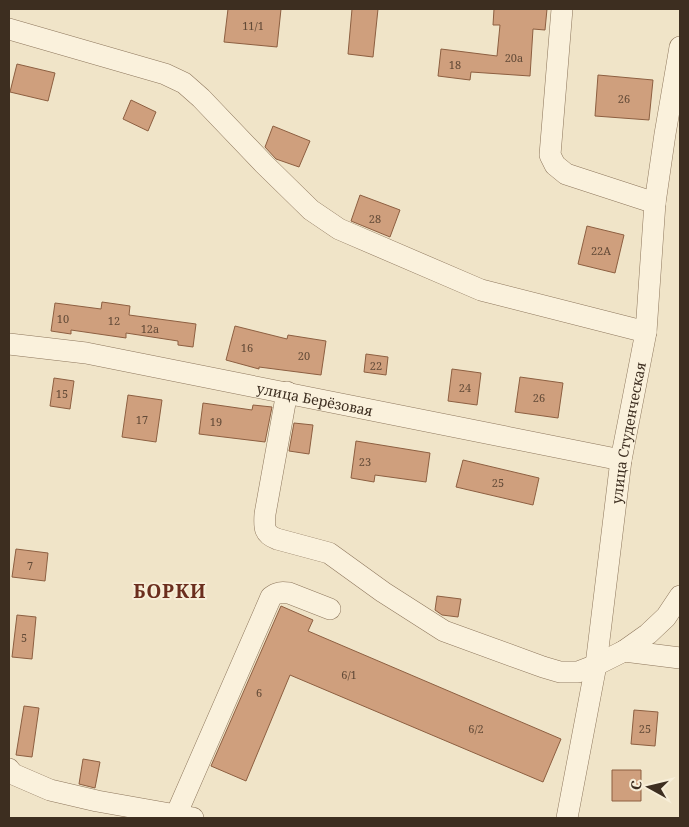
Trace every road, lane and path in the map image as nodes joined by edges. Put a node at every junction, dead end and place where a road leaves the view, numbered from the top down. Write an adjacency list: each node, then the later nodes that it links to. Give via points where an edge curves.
1 (562, 9): 4 (street, via 550,155 566,174)
2 (9, 29): 5 (street, via 165,74 184,83 312,210 339,229 481,290)
3 (680, 47): 4 (street, улица Студенческая)
4 (655, 203): 5 (street, улица Студенческая)
5 (646, 332): 8 (street, улица Студенческая)
6 (9, 344): 7 (street, улица Берёзовая, via 86,352)
7 (287, 392): 8 (street, улица Берёзовая); 13 (street, via 264,523 270,536 329,553 444,631 560,672 578,672)
8 (621, 460): 13 (street, улица Студенческая)
9 (680, 596): 11 (street, via 666,617)
10 (330, 609): 15 (street, via 290,593 276,593 271,597)
11 (624, 651): 12 (street); 13 (street)
12 (680, 658)
13 (596, 665): 16 (street, улица Студенческая)
14 (9, 769): 15 (street, via 13,774 50,790)
15 (182, 817)
16 (567, 818)

